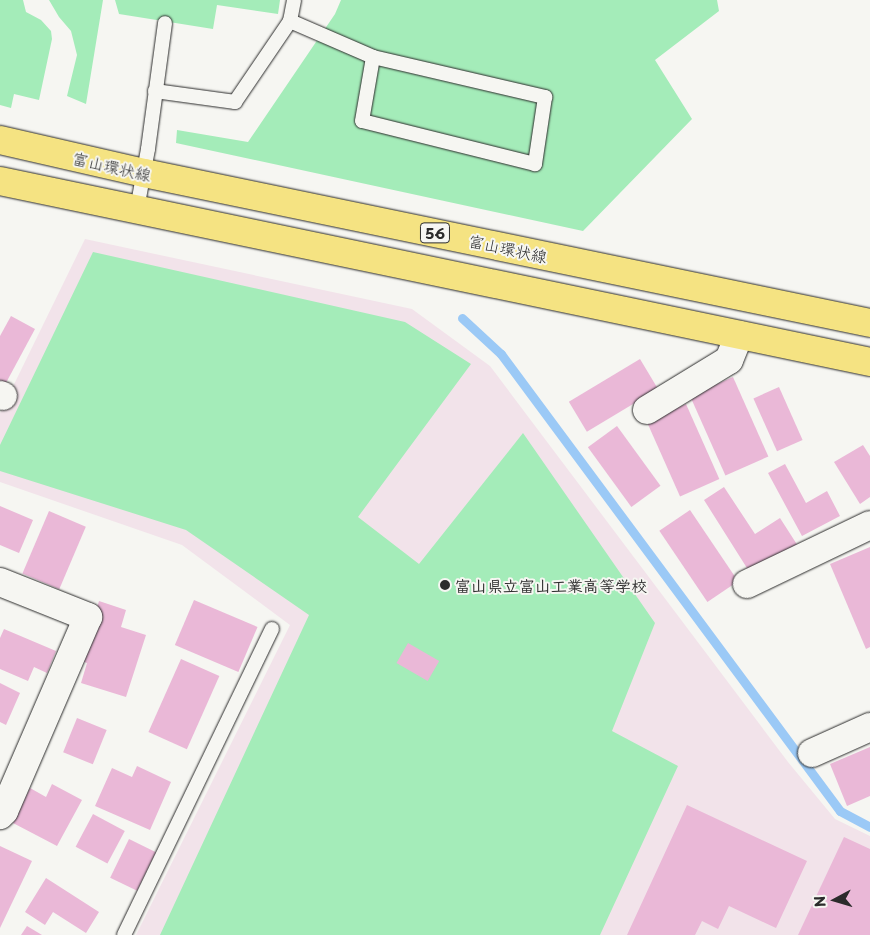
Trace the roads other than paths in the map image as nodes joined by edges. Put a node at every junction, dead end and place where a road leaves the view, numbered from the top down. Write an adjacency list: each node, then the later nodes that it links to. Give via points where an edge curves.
1 (294, 0): 2 (lane)
2 (290, 21): 4 (lane); 5 (lane, via 235,102)
3 (165, 22): 5 (lane)
4 (373, 57): 4 (lane, via 544,97 535,164 362,121)
5 (154, 91): 7 (lane)
6 (0, 140): 7 (main road, 富山環状線 / 56)
7 (144, 173): 9 (lane); 10 (main road, 富山環状線 / 56)
8 (0, 182): 9 (main road, 56)
9 (136, 210): 11 (main road, 56)
10 (870, 323)
11 (738, 335): 12 (main road, 56); 13 (street, via 729,360)
12 (870, 362)
13 (647, 410)
14 (870, 525): 16 (street)
15 (0, 582): 20 (street, via 88,617)
16 (747, 584)
17 (272, 629): 21 (lane)
18 (870, 727): 19 (street)
19 (812, 753)
20 (0, 815)
21 (124, 935)

